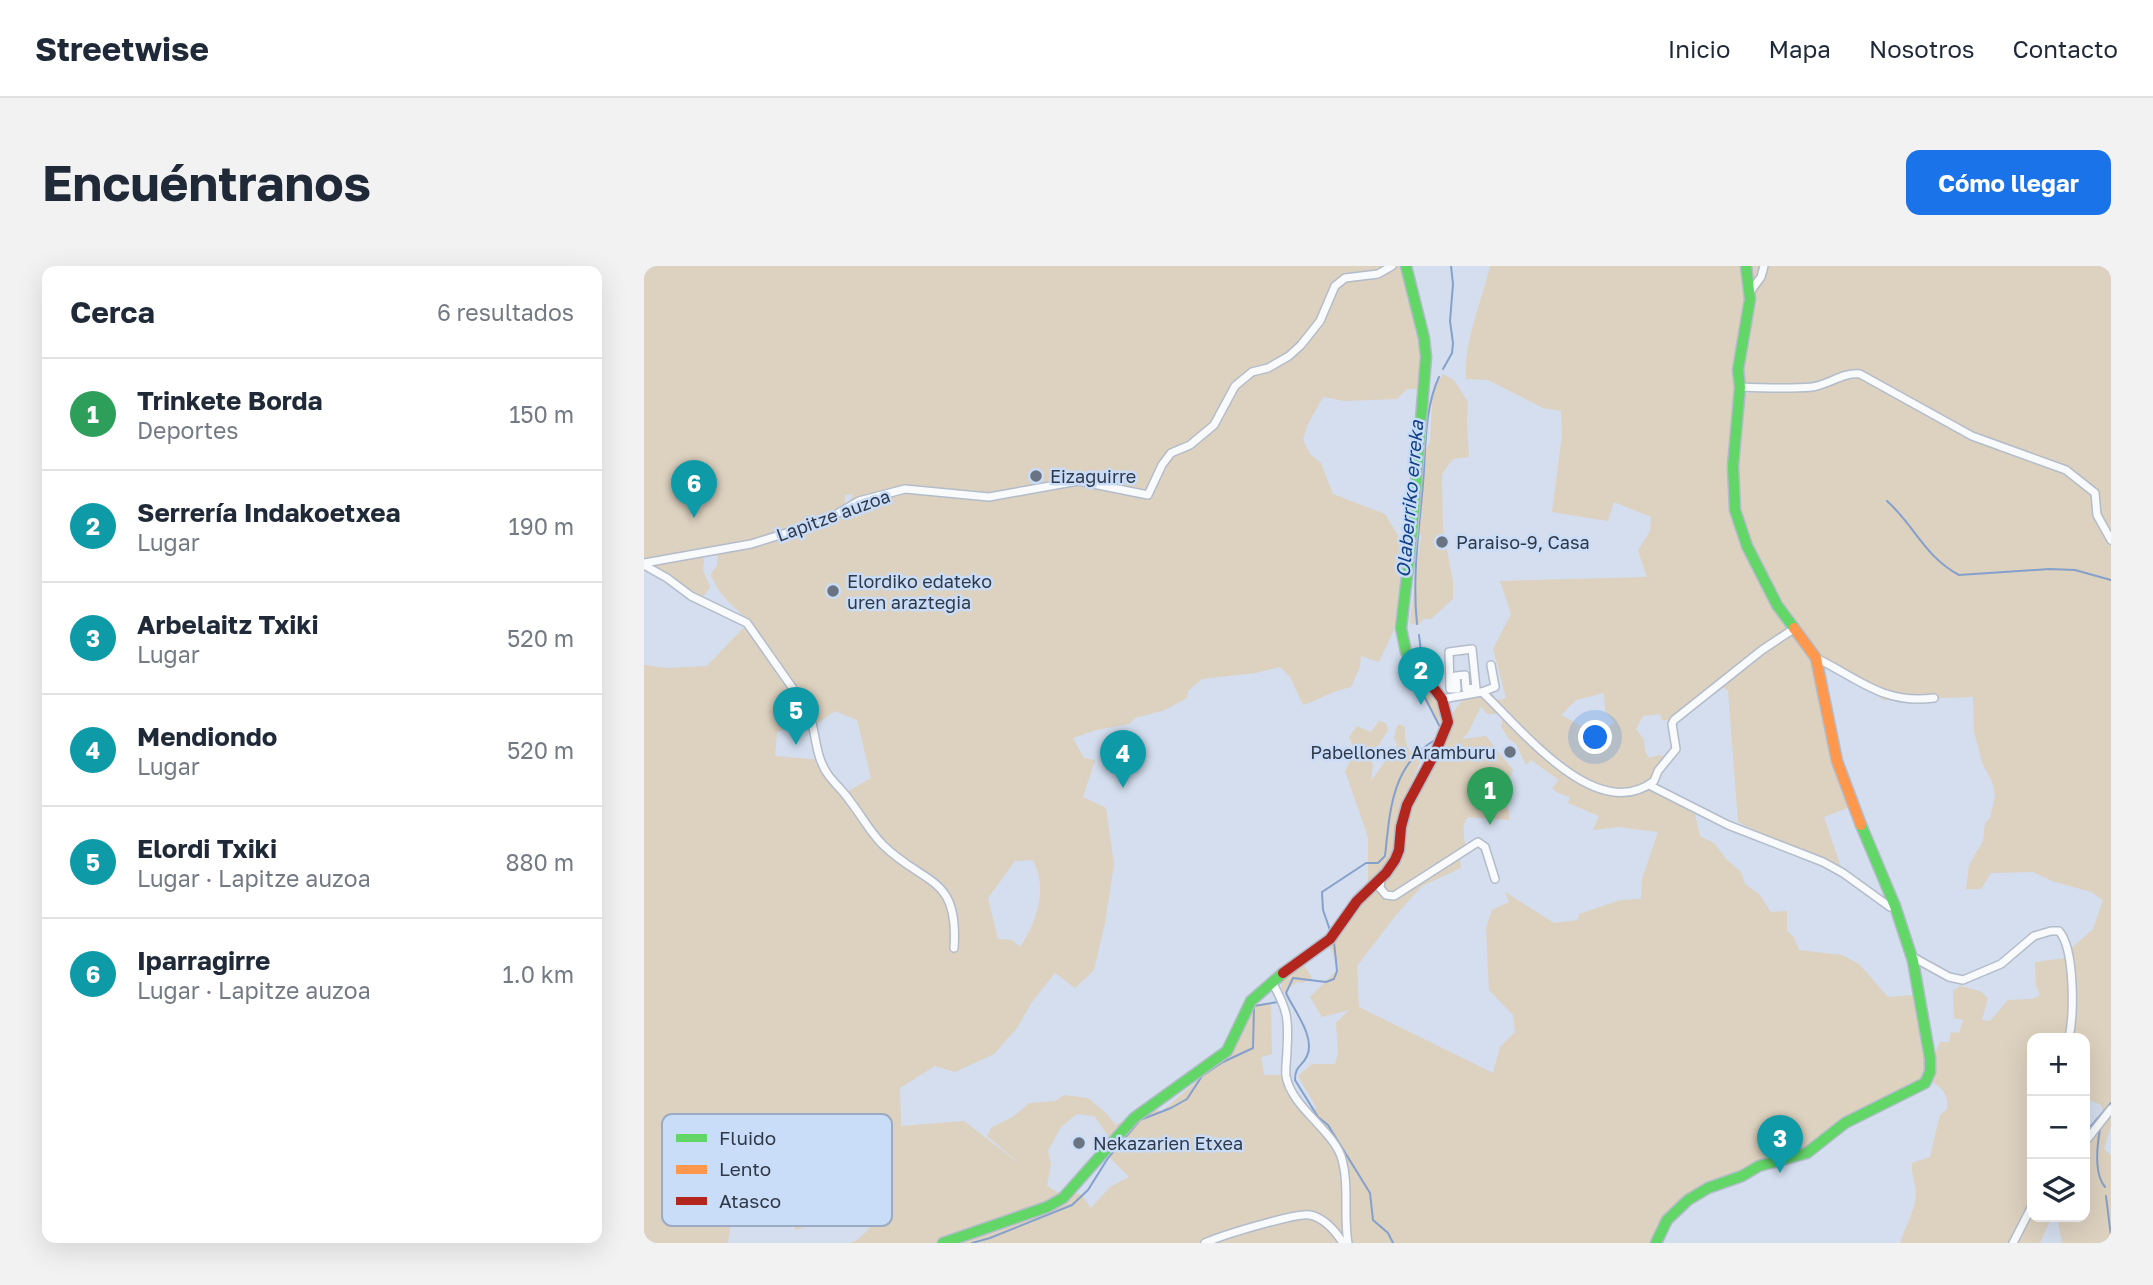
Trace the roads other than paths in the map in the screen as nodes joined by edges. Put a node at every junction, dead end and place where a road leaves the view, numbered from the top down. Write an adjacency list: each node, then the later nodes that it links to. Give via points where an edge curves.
1 (1392, 266): 8 (street, Lapitze auzoa, via 1377,274 1345,278 1335,286 1320,321 1301,345 1235,386 1214,425 1190,445 1171,453 1148,495 1079,481 989,497 905,489 859,501 809,526 751,544)
2 (1406, 266): 15 (street, via 1426,357 1401,628 1406,652)
3 (1746, 266): 5 (street)
4 (1764, 266): 5 (street)
5 (1750, 292): 6 (street, via 1738,370)
6 (1740, 387): 7 (street, via 1816,386 1860,374 1972,436 2066,470 2095,494 2097,515); 9 (street, via 1733,466 1735,510 1747,546 1777,605)
7 (2111, 540)
8 (644, 564): 20 (street, Lapitze auzoa, via 691,596 747,623 808,710 819,760 830,778 881,843 942,888 951,906)
9 (1795, 628): 11 (street); 16 (street, via 1674,720 1676,749)
10 (1472, 649): 10 (street, via 1476,688 1466,688 1465,676 1456,676 1457,689 1450,689 1449,652)
11 (1816, 657): 14 (street, via 1883,694); 19 (street, via 1837,761)
12 (1491, 665): 13 (street, via 1495,687)
13 (1482, 692): 15 (street); 16 (street, via 1534,746 1586,784 1612,793)
14 (1934, 698)
15 (1442, 699): 17 (street, via 1447,724 1408,805 1395,860)
16 (1649, 785): 19 (street, via 1719,821 1822,862)
17 (1381, 877): 18 (street, via 1380,888 1394,896 1478,842 1485,847); 22 (street, via 1333,936)
18 (1495, 879)
19 (1895, 906): 21 (street)
20 (954, 948)
21 (1911, 955): 23 (street, via 1949,977 1963,979 2001,964 2034,936 2059,931 2065,938 2070,966); 30 (street, via 1930,1058 1927,1081 1845,1123 1807,1153 1759,1166 1698,1193 1672,1215)
22 (1272, 982): 27 (street, via 1251,1001 1227,1051 1134,1118 1063,1198); 29 (street, via 1287,1008 1286,1074 1302,1105 1341,1156)
23 (2069, 1033)
24 (2111, 1109): 25 (street)
25 (2090, 1136)
26 (2027, 1216): 31 (street)
27 (943, 1243)
28 (1205, 1243): 29 (street, via 1308,1214 1322,1220)
29 (1346, 1243)
30 (1656, 1243)
31 (2013, 1243)

